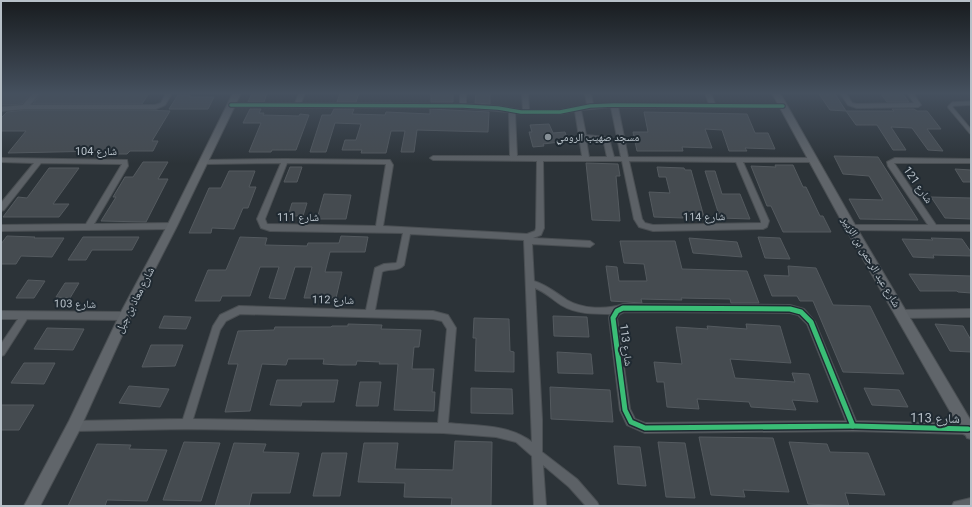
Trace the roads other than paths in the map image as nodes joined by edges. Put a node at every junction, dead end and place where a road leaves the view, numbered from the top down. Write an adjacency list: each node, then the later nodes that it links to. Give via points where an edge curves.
1 (227, 117): 21 (street, شارع معاذ بن جبل)
2 (512, 117): 14 (street)
3 (579, 117): 8 (street)
4 (617, 117): 13 (street, شارع 114)
5 (789, 117): 17 (street, شارع عبد الرحمن بن الزبير)
6 (958, 117): 7 (lane)
7 (971, 132)
8 (582, 137): 11 (street); 12 (street, via 604,139)
9 (433, 158): 14 (street)
10 (540, 158): 11 (street); 14 (street); 31 (street, via 540,228 538,233)
11 (586, 158): 12 (street)
12 (611, 158): 13 (street)
13 (626, 158): 15 (street); 15 (street, شارع 114, via 638,219 642,225 654,228 760,227 765,221)
14 (514, 159)
15 (738, 159): 17 (street)
16 (1, 160): 20 (street, شارع 104)
17 (813, 160): 26 (street, شارع عبد الرحمن بن الزبير)
18 (285, 161): 21 (street); 29 (street, via 389,163); 29 (street, شارع 111, via 262,219 264,226)
19 (971, 161): 27 (street, شارع 121, via 890,162)
20 (38, 162): 22 (street); 25 (street, شارع 104, via 126,164)
21 (204, 162): 23 (street, شارع معاذ بن جبل)
22 (1, 208)
23 (172, 226): 25 (street); 40 (street, شارع معاذ بن جبل)
24 (1, 228): 25 (street)
25 (88, 228)
26 (851, 228): 27 (street); 37 (street, شارع عبد الرحمن بن الزبير)
27 (934, 228): 28 (street)
28 (971, 228)
29 (379, 229): 30 (street, شارع 111)
30 (407, 230): 31 (street, شارع 111); 35 (street, via 401,263 378,270)
31 (528, 239): 32 (street, شارع 111); 33 (street)
32 (590, 244)
33 (530, 283): 34 (street, via 542,286 571,306); 47 (street)
34 (617, 311): 44 (street, شارع 113, via 623,308 790,309 800,312 811,322); 44 (street, شارع 113, via 613,318 625,410 631,422 645,428)
35 (370, 313): 42 (street, شارع 112, via 239,310 223,318 216,329); 45 (street, شارع 112, via 433,315 445,318 452,328)
36 (971, 313): 37 (street)
37 (902, 314): 46 (street, شارع عبد الرحمن بن الزبير)
38 (1, 315): 39 (street, شارع 103)
39 (25, 315): 40 (street, شارع 103); 41 (street)
40 (125, 316): 43 (street, شارع معاذ بن جبل)
41 (1, 352)
42 (186, 424): 43 (street); 45 (street)
43 (74, 426): 49 (street, شارع معاذ بن جبل)
44 (853, 426): 46 (street, شارع 113)
45 (443, 428): 47 (street, via 507,434 518,438)
46 (970, 431)
47 (537, 454): 50 (street); 51 (street, via 573,482)
48 (971, 503): 52 (street)
49 (31, 505)
50 (540, 506)
51 (593, 506)
52 (958, 506)

